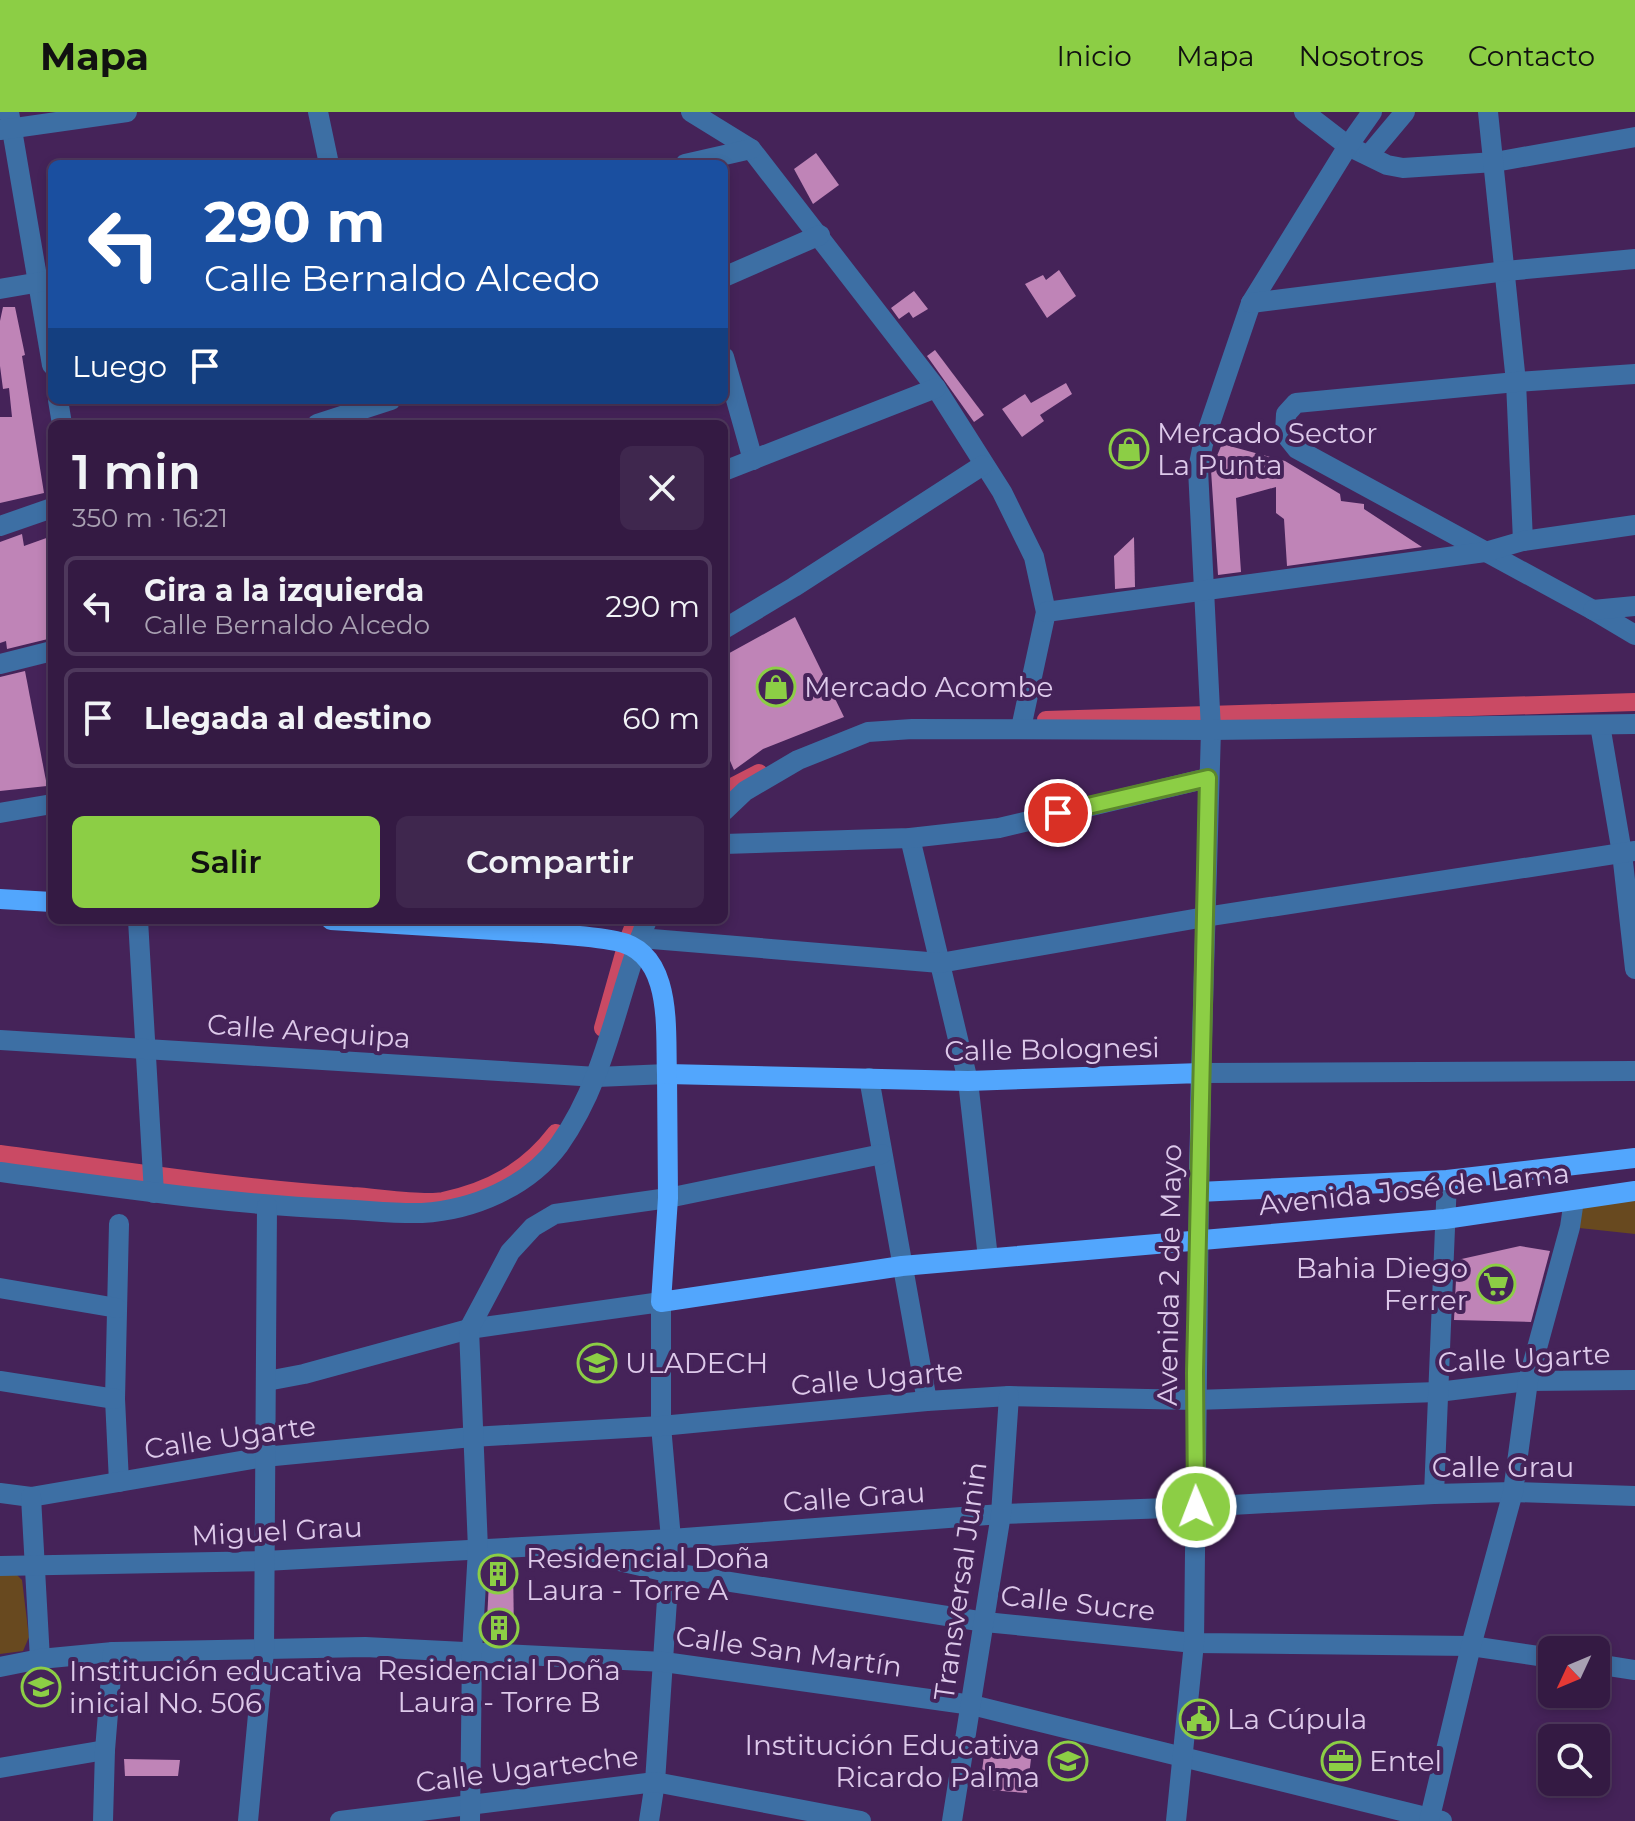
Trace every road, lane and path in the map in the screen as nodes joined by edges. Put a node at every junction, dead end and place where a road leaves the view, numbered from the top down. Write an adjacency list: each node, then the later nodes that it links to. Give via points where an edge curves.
1 (127, 112): 8 (street)
2 (318, 112): 13 (street)
3 (691, 112): 11 (street)
4 (1304, 112): 10 (street)
5 (1372, 112): 10 (street, Avenida 2 de Mayo)
6 (1405, 112): 12 (street)
7 (1488, 112): 15 (street)
8 (7, 123): 20 (street)
9 (1635, 137): 15 (street)
10 (1348, 146): 12 (street); 22 (street, Avenida 2 de Mayo)
11 (751, 149): 14 (street); 16 (street)
12 (1369, 155): 15 (street, via 1403,168)
13 (328, 160)
14 (703, 160)
15 (1495, 162): 18 (street)
16 (820, 235): 19 (street); 27 (street)
17 (1635, 259): 18 (street)
18 (1506, 271): 22 (street); 26 (street)
19 (728, 275)
20 (45, 281): 21 (street); 23 (street)
21 (0, 289)
22 (1251, 303): 38 (street, Avenida 2 de Mayo, via 1198,469)
23 (48, 317)
24 (728, 371): 30 (street)
25 (1635, 374): 26 (street)
26 (1516, 382): 36 (street); 37 (street, via 1296,403 1286,414 1285,434 1297,449)
27 (936, 388): 30 (street); 31 (street)
28 (384, 407): 29 (street)
29 (333, 420)
30 (753, 460): 32 (street)
31 (983, 465): 41 (street, via 1034,557); 42 (street)
32 (728, 469)
33 (48, 509): 35 (street)
34 (1635, 525): 36 (street)
35 (0, 526)
36 (1523, 541): 37 (street)
37 (1485, 552): 38 (street); 40 (street)
38 (1204, 592): 41 (street); 49 (street, Avenida 2 de Mayo)
39 (1635, 606): 40 (street)
40 (1593, 610): 43 (street)
41 (1046, 612): 48 (street)
42 (728, 627)
43 (1635, 635)
44 (48, 652): 45 (street)
45 (0, 664)
46 (1635, 724): 47 (street)
47 (1600, 725): 49 (street); 56 (street)
48 (1021, 728): 49 (street); 52 (street, via 868,732 798,760)
49 (1210, 728): 50 (street, Avenida 2 de Mayo)
50 (1208, 778): 54 (street, via 999,828); 59 (street, Avenida 2 de Mayo)
51 (48, 805): 53 (street)
52 (728, 807)
53 (0, 813)
54 (910, 838): 55 (street); 63 (street)
55 (728, 844)
56 (1629, 852): 59 (street); 64 (street)
57 (0, 899): 58 (main road)
58 (48, 902)
59 (1205, 917): 63 (street); 68 (street, Avenida 2 de Mayo)
60 (138, 924): 66 (street)
61 (458, 924): 69 (main road, bridge, via 619,941 641,951 654,966 663,993)
62 (643, 929): 63 (street); 70 (street)
63 (940, 963): 72 (street)
64 (1635, 969)
65 (0, 1040): 66 (street, Calle Arequipa)
66 (147, 1049): 70 (street, Calle Arequipa); 79 (street)
67 (1635, 1071): 68 (street, Calle Bolognesi)
68 (1201, 1073): 72 (main road, Calle Bolognesi); 78 (main road, Avenida 2 de Mayo)
69 (667, 1074): 70 (street, Calle Bolognesi); 71 (main road, Calle Bolognesi); 80 (main road)
70 (606, 1077): 82 (street, via 557,1147 508,1190 423,1213)
71 (869, 1078): 72 (main road, Calle Bolognesi); 73 (street)
72 (968, 1081): 86 (street)
73 (882, 1154): 80 (street); 87 (street)
74 (1635, 1158): 76 (main road, Avenida José de Lama)
75 (0, 1172): 79 (street)
76 (1447, 1180): 78 (main road, Avenida José de Lama); 83 (street)
77 (1635, 1191): 81 (main road, Avenida José de Lama)
78 (1199, 1192): 85 (street, Avenida 2 de Mayo)
79 (154, 1193): 82 (street)
80 (668, 1198): 89 (main road); 91 (street, via 555,1214 533,1227 510,1252)
81 (1574, 1200): 83 (main road, Avenida José de Lama); 95 (street)
82 (267, 1206): 94 (street)
83 (1445, 1219): 85 (main road, Avenida José de Lama); 96 (street)
84 (119, 1224): 90 (street)
85 (1198, 1239): 86 (main road, Avenida José de Lama); 99 (street, Avenida 2 de Mayo)
86 (988, 1258): 87 (main road, Avenida José de Lama)
87 (902, 1266): 89 (main road, Avenida José de Lama); 100 (street)
88 (0, 1288): 90 (street)
89 (661, 1302): 91 (street); 101 (street)
90 (117, 1308): 98 (street)
91 (469, 1329): 94 (street); 102 (street)
92 (1635, 1380): 95 (street, Calle Ugarte)
93 (0, 1381): 98 (street)
94 (267, 1381): 103 (street)
95 (1528, 1381): 96 (street, Calle Ugarte); 105 (street)
96 (1438, 1392): 99 (street, Calle Ugarte); 107 (street)
97 (1009, 1396): 99 (street, Calle Ugarte); 100 (street, Calle Ugarte); 111 (street, Transversal Junin)
98 (115, 1399): 104 (street)
99 (1195, 1400): 110 (street, Avenida 2 de Mayo)
100 (927, 1401): 101 (street, Calle Ugarte)
101 (661, 1426): 102 (street, Calle Ugarte); 112 (street)
102 (472, 1437): 103 (street, Calle Ugarte); 114 (street)
103 (264, 1457): 104 (street, Calle Ugarte); 115 (street)
104 (119, 1482): 109 (street, Calle Ugarte)
105 (1513, 1492): 107 (street, Calle Grau); 108 (street, Calle Grau); 121 (street)
106 (0, 1493): 109 (street, Calle Ugarte)
107 (1434, 1494): 110 (street, Calle Grau)
108 (1635, 1496)
109 (31, 1497): 117 (street)
110 (1196, 1507): 111 (street, Calle Grau); 120 (street, Avenida 2 de Mayo)
111 (1001, 1514): 112 (street, Calle Grau); 119 (street, Transversal Junin)
112 (671, 1539): 113 (street, Calle Grau); 118 (street)
113 (557, 1546): 114 (street, Miguel Grau); 118 (street, Calle Sucre)
114 (478, 1549): 115 (street, Miguel Grau); 124 (street)
115 (265, 1561): 117 (street, Miguel Grau); 122 (street)
116 (0, 1566): 117 (street, Miguel Grau)
117 (34, 1567): 126 (street)
118 (667, 1572): 119 (street, Calle Sucre); 127 (street)
119 (985, 1622): 120 (street, Calle Sucre); 131 (street, Transversal Junin)
120 (1194, 1643): 121 (street, Calle Sucre); 133 (street, Avenida 2 de Mayo)
121 (1471, 1646): 125 (street, Calle Sucre); 138 (street)
122 (264, 1651): 123 (street, Calle San Martín); 124 (street, Calle San Martín, via 365,1647); 140 (street)
123 (113, 1652): 126 (street, Calle San Martín); 132 (street)
124 (472, 1652): 127 (street, Calle San Martín); 136 (street)
125 (1538, 1656)
126 (40, 1659): 129 (street, Calle San Martín)
127 (664, 1662): 131 (street, Calle San Martín); 135 (street)
128 (1610, 1666): 130 (street)
129 (0, 1667)
130 (1635, 1670)
131 (972, 1705): 133 (street, Calle San Martín); 144 (street, Transversal Junin)
132 (105, 1750): 134 (street); 139 (street)
133 (1182, 1755): 137 (street, Calle San Martín); 145 (street, Avenida 2 de Mayo)
134 (0, 1768)
135 (655, 1782): 136 (street, Calle Ugarteche); 142 (street); 143 (street, Calle Ugarteche)
136 (470, 1812): 141 (street, Calle Ugarteche)
137 (1388, 1814): 138 (street, Calle San Martín)
138 (1434, 1820)
139 (103, 1821)
140 (248, 1821)
141 (340, 1821)
142 (649, 1821)
143 (861, 1821)
144 (952, 1821)
145 (1176, 1821)

